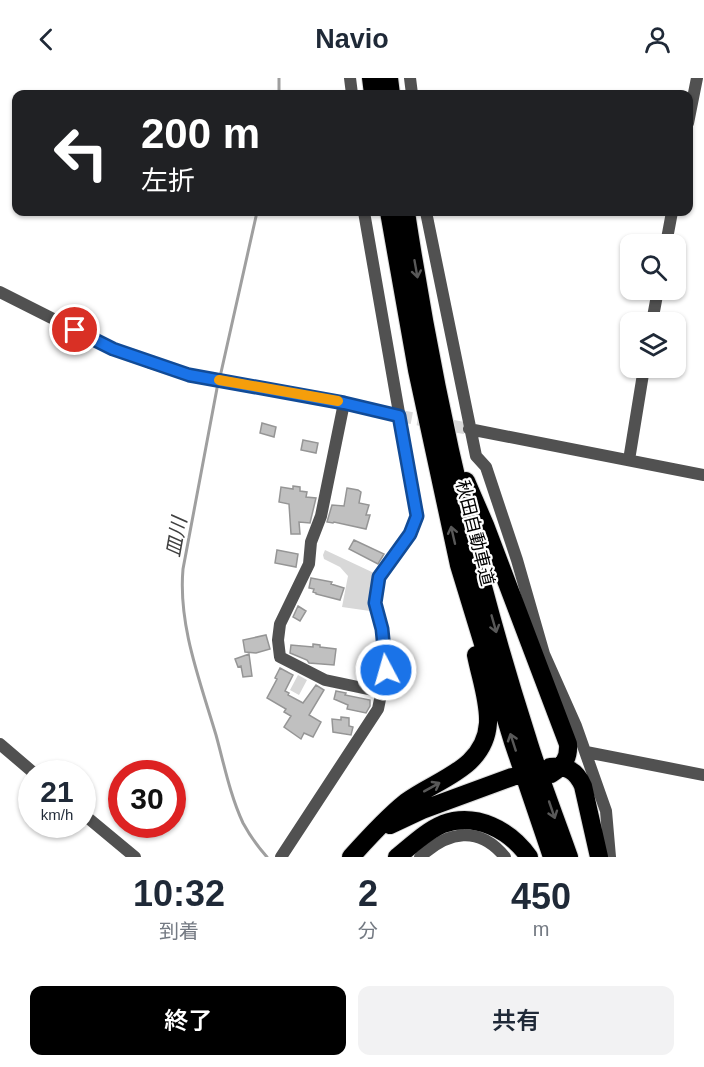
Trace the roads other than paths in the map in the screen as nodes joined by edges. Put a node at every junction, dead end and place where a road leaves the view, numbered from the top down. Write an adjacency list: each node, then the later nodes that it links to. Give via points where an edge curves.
1 (696, 78): 2 (street)
2 (693, 95)
3 (364, 216): 12 (street)
4 (390, 216): 17 (highway, 秋田自動車道, one-way to 4, via 417,370)
5 (407, 216): 14 (highway, 秋田自動車道, one-way to 14)
6 (427, 216): 13 (street)
7 (671, 216): 8 (street)
8 (668, 234)
9 (0, 292): 11 (street, via 113,349 189,375)
10 (642, 378): 15 (street)
11 (344, 403): 12 (street); 18 (street, via 309,564 280,624 280,657 325,680)
12 (399, 416): 18 (street, via 417,516 410,534 379,577 375,603 386,670)
13 (469, 429): 15 (street); 20 (street, via 476,456 486,467 544,654)
14 (447, 438): 34 (highway, 秋田自動車道, one-way to 34, via 492,617 527,738); 35 (highway, via 485,525 568,744 569,753 554,769 572,770 579,777)
15 (629, 460): 16 (street)
16 (704, 475)
17 (459, 565): 24 (highway, one-way to 17, via 409,800 465,767 486,735 488,713); 33 (highway, 秋田自動車道, one-way to 17)
18 (382, 692): 26 (street, via 378,709)
19 (0, 744): 21 (street)
20 (586, 752): 22 (street); 36 (street, via 606,811)
21 (19, 760)
22 (704, 775)
23 (96, 825): 25 (street)
24 (370, 836): 27 (highway); 28 (highway, via 422,810 513,782 438,814 415,830)
25 (135, 857)
26 (281, 857)
27 (351, 857)
28 (392, 857)
29 (397, 857): 32 (highway, via 428,832 443,824 466,820 505,832)
30 (420, 857): 31 (street, via 440,841 461,834 480,837)
31 (505, 857)
32 (529, 857)
33 (552, 857)
34 (568, 857)
35 (599, 857)
36 (610, 857)

